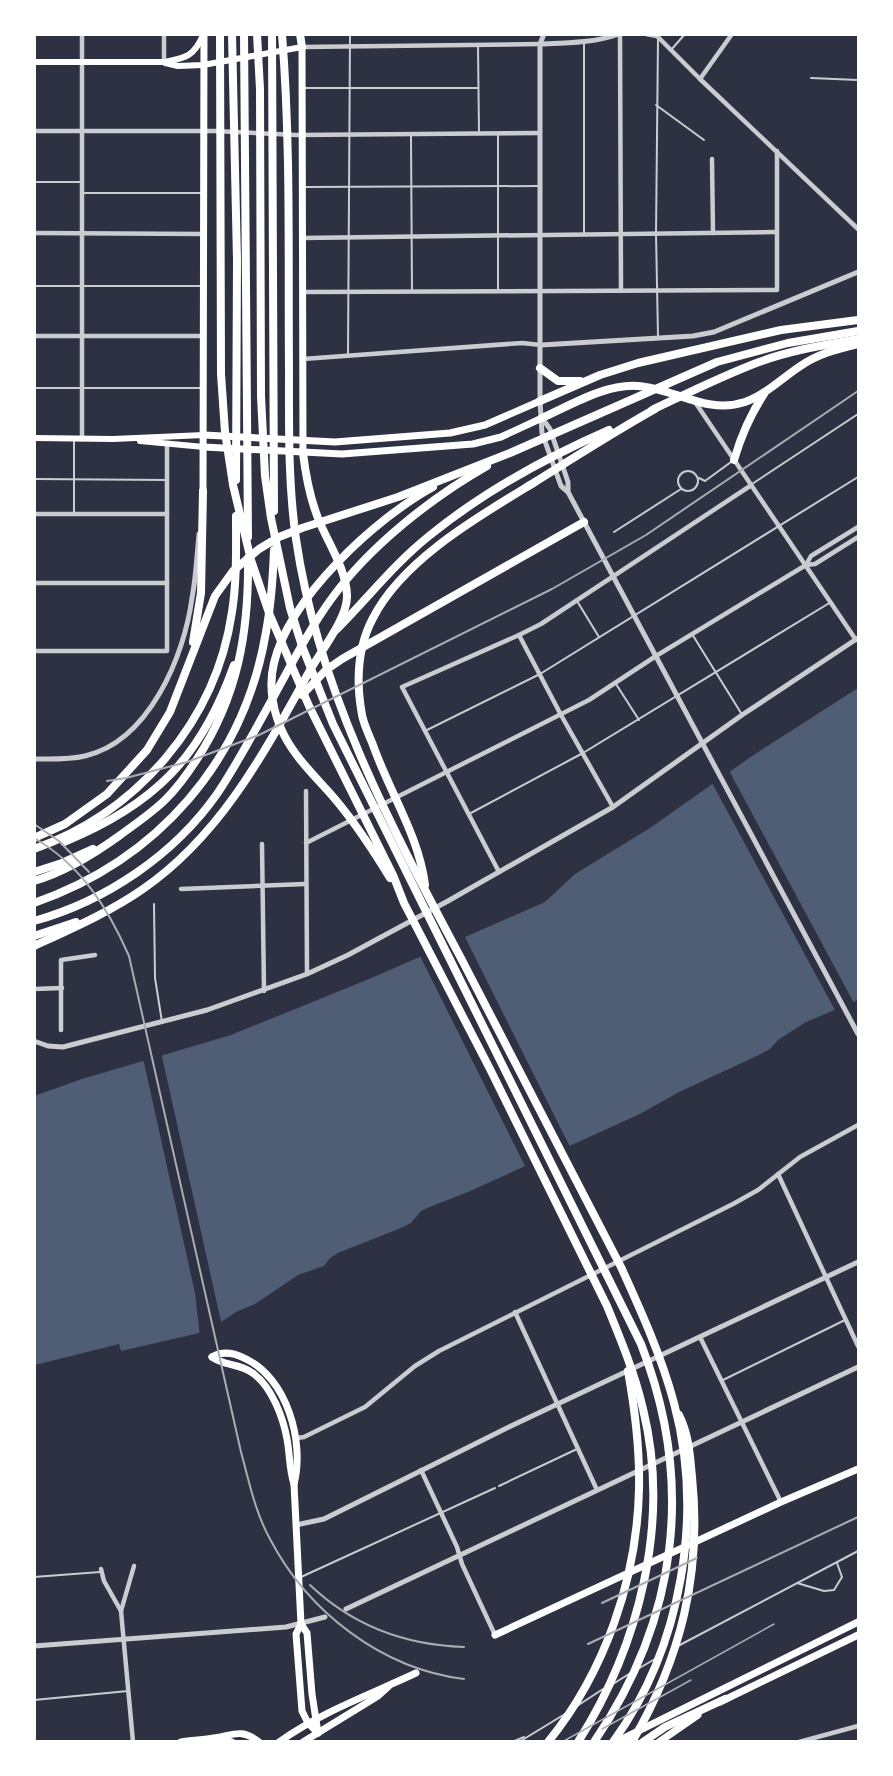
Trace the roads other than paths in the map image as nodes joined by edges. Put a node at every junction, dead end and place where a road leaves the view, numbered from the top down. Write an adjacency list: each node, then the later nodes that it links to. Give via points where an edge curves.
1 (82, 34): 25 (street)
2 (164, 34): 26 (street)
3 (203, 34): 26 (main road, via 192,54); 27 (main road)
4 (220, 34): 175 (highway, via 221,391 233,485 269,613)
5 (232, 34): 166 (highway, via 237,260 236,556 229,632 206,698 167,758 106,813)
6 (244, 34): 139 (highway)
7 (257, 34): 252 (highway, via 262,436 280,566 290,608 333,724 641,1344 658,1393 669,1447 671,1531 652,1629 641,1660)
8 (272, 34): 174 (highway, via 275,524 271,595 262,653 231,737 177,814 105,872)
9 (282, 34): 173 (highway, via 288,145 292,504 308,605 346,722)
10 (302, 34): 22 (highway)
11 (350, 34): 21 (lane)
12 (544, 34): 19 (street)
13 (620, 34): 18 (street); 62 (street)
14 (647, 34): 17 (street)
15 (685, 34): 23 (lane)
16 (732, 34): 29 (street)
17 (657, 35): 23 (street); 34 (lane)
18 (584, 42): 19 (street); 65 (lane)
19 (540, 44): 20 (street); 41 (street)
20 (478, 45): 21 (street); 33 (lane)
21 (349, 46): 22 (street); 32 (lane)
22 (302, 47): 27 (main road); 31 (main road)
23 (671, 50): 29 (street)
24 (34, 62): 25 (main road)
25 (82, 62): 26 (main road); 36 (street)
26 (164, 62): 27 (main road)
27 (203, 65): 37 (main road)
28 (812, 78): 30 (lane)
29 (700, 79): 45 (street)
30 (858, 80)
31 (302, 88): 32 (lane); 42 (main road)
32 (349, 88): 33 (lane); 43 (lane)
33 (478, 88): 39 (lane)
34 (656, 105): 44 (lane); 63 (lane)
35 (34, 131): 36 (street)
36 (82, 131): 37 (street); 48 (street)
37 (204, 131): 42 (street); 55 (main road)
38 (411, 133): 39 (street); 43 (street); 49 (lane)
39 (479, 133): 40 (street)
40 (498, 133): 41 (street); 50 (lane)
41 (540, 133): 51 (street)
42 (299, 134): 43 (street); 52 (main road)
43 (349, 134): 53 (lane)
44 (704, 140)
45 (777, 151): 56 (street); 57 (street)
46 (712, 159): 60 (street)
47 (34, 182): 48 (lane)
48 (82, 182): 54 (street)
49 (412, 186): 50 (lane); 53 (lane); 66 (lane)
50 (499, 186): 51 (lane); 67 (lane)
51 (540, 186): 64 (street)
52 (302, 187): 53 (lane); 68 (main road)
53 (349, 187): 69 (lane)
54 (82, 193): 55 (lane); 59 (street)
55 (204, 193): 61 (main road)
56 (858, 229)
57 (776, 232): 60 (street); 74 (street, via 777,290)
58 (34, 233): 59 (street)
59 (82, 233): 61 (street); 72 (street)
60 (713, 233): 63 (street)
61 (204, 234): 73 (main road)
62 (620, 234): 63 (street); 65 (street); 76 (street)
63 (656, 234): 74 (lane)
64 (540, 235): 65 (street); 67 (street); 75 (street)
65 (584, 235)
66 (412, 237): 67 (street); 69 (street); 79 (lane)
67 (499, 237): 80 (lane)
68 (302, 238): 69 (street); 77 (main road)
69 (349, 238): 78 (lane)
70 (858, 272): 86 (street, via 714,332)
71 (34, 286): 72 (lane)
72 (82, 286): 73 (lane); 84 (street)
73 (204, 286): 85 (main road)
74 (658, 290): 76 (street); 86 (lane)
75 (540, 291): 76 (street); 80 (street); 89 (street)
76 (621, 291)
77 (303, 292): 78 (street); 91 (main road)
78 (349, 292): 79 (street); 90 (lane)
79 (412, 292): 80 (street)
80 (498, 292)
81 (858, 320): 93 (highway, via 746,337 625,366)
82 (858, 331): 112 (highway, via 788,343 717,362)
83 (34, 336): 84 (street)
84 (82, 336): 85 (street); 95 (street)
85 (204, 336): 96 (main road)
86 (658, 338): 89 (street)
87 (858, 339): 100 (highway, via 760,362)
88 (858, 344): 97 (highway, via 818,356)
89 (541, 345): 90 (street, via 522,343); 92 (street)
90 (348, 356): 91 (street)
91 (303, 359): 108 (main road)
92 (540, 368): 93 (highway, via 558,381); 98 (street)
93 (587, 381): 98 (highway)
94 (34, 388): 95 (lane)
95 (82, 388): 96 (lane); 106 (street)
96 (204, 388): 103 (main road)
97 (765, 392): 99 (highway, via 728,405); 113 (highway, via 748,420)
98 (540, 401): 102 (street); 108 (main road, via 485,425 450,433)
99 (695, 402): 102 (highway, via 638,386 614,388); 113 (street)
100 (655, 409): 142 (highway, via 517,476 455,515 400,562); 173 (highway, via 490,509 436,548 406,575 373,618 361,652 358,682 363,719 422,867)
101 (858, 414): 120 (lane)
102 (543, 422): 111 (main road, via 473,444 342,454); 123 (street, via 550,429); 123 (street, via 542,433 556,475)
103 (204, 435): 107 (main road); 108 (main road); 110 (main road)
104 (34, 438): 105 (main road)
105 (74, 439): 106 (main road); 118 (lane)
106 (82, 439): 107 (main road)
107 (113, 439): 109 (main road)
108 (300, 441): 111 (main road)
109 (167, 443): 110 (main road); 119 (street)
110 (204, 447): 111 (main road); 122 (main road)
111 (300, 453): 142 (highway, via 313,506 347,594)
112 (510, 453): 114 (highway); 178 (highway, via 425,508 354,572 332,598 216,795 182,835 114,887 83,904)
113 (734, 460): 115 (lane, via 705,480); 120 (street)
114 (453, 476): 150 (highway, via 302,528 259,549 233,571 215,596); 175 (highway, via 393,512 345,556 312,594 283,638 271,681 284,736 355,823)
115 (698, 477): 121 (lane, via 695,488); 121 (lane, via 689,470 682,472 677,482)
116 (858, 477): 128 (lane)
117 (34, 479): 118 (lane)
118 (74, 480): 119 (lane); 125 (lane)
119 (167, 480): 126 (street)
120 (750, 486): 128 (street); 133 (street)
121 (681, 489): 130 (lane)
122 (203, 491): 150 (highway, via 199,611); 157 (street, via 185,632 172,668 151,706 129,733 110,746 82,756)
123 (568, 492): 127 (street)
124 (34, 514): 125 (street)
125 (74, 514): 126 (street)
126 (167, 514): 135 (street)
127 (584, 522): 133 (street); 151 (highway, via 342,659 313,682)
128 (779, 527): 132 (street); 138 (lane)
129 (858, 527): 132 (street, via 811,556)
130 (614, 532)
131 (858, 537): 132 (street)
132 (806, 566): 137 (street); 140 (street)
133 (613, 576): 136 (street); 138 (street)
134 (34, 583): 135 (street)
135 (167, 583): 145 (street, via 167,651)
136 (576, 600): 141 (street); 143 (lane)
137 (831, 602): 144 (street); 147 (lane)
138 (634, 615): 143 (lane); 146 (street)
139 (246, 620): 162 (highway, via 236,677 217,726 185,778); 166 (highway, via 216,709 173,772 147,797 114,819 62,843)
140 (692, 634): 146 (street); 147 (lane)
141 (519, 635): 148 (street); 155 (street, via 402,687)
142 (331, 636): 151 (highway)
143 (599, 637): 148 (lane)
144 (857, 639): 153 (street)
145 (34, 651)
146 (656, 656): 149 (street); 188 (street)
147 (716, 673): 153 (lane); 154 (lane)
148 (540, 674): 152 (street); 155 (lane)
149 (615, 681): 152 (street); 154 (lane)
150 (180, 688): 163 (highway, via 159,732 133,768 88,808)
151 (287, 711): 177 (highway, via 245,783 203,837 158,878)
152 (561, 715): 156 (street); 158 (street)
153 (742, 715): 160 (street)
154 (639, 720): 156 (lane)
155 (425, 731): 158 (street)
156 (583, 753): 160 (street); 161 (lane)
157 (34, 759)
158 (447, 772): 161 (street); 164 (street)
159 (306, 791): 164 (street)
160 (613, 807): 168 (street)
161 (469, 814): 168 (street)
162 (133, 826): 167 (highway, via 62,863); 169 (highway, via 86,858)
163 (34, 838)
164 (306, 843): 170 (street)
165 (262, 844): 171 (street)
166 (34, 849)
167 (34, 872)
168 (499, 872): 182 (street)
169 (34, 881)
170 (305, 884): 171 (street); 182 (street)
171 (261, 885): 172 (street); 185 (street)
172 (181, 889)
173 (426, 893): 201 (highway, via 621,1267 658,1353)
174 (34, 903)
175 (404, 903): 197 (highway, via 608,1306)
176 (154, 904): 186 (lane, via 155,978)
177 (99, 914): 179 (highway); 180 (highway)
178 (34, 921)
179 (34, 936)
180 (34, 946)
181 (95, 955): 183 (street, via 62,960)
182 (307, 974): 185 (street)
183 (62, 988): 184 (street); 187 (street)
184 (34, 989)
185 (264, 991): 186 (street)
186 (162, 1022): 189 (street, via 63,1047)
187 (61, 1030)
188 (858, 1034)
189 (34, 1041)
190 (858, 1125): 191 (street, via 806,1153)
191 (778, 1174): 193 (street); 194 (street, via 733,1204)
192 (858, 1262): 193 (street)
193 (826, 1276): 195 (street); 196 (street)
194 (515, 1312): 202 (street); 204 (street, via 429,1356 365,1407)
195 (845, 1320): 198 (street); 200 (lane)
196 (700, 1337): 200 (street); 202 (street)
197 (621, 1340): 250 (highway, via 638,1447 639,1498 633,1548 620,1605 599,1659); 251 (highway, via 648,1433 650,1539 642,1592 627,1644 604,1697)
198 (858, 1346)
199 (858, 1367): 203 (street)
200 (721, 1381): 203 (street)
201 (674, 1403): 241 (highway, via 687,1482 682,1572 661,1651); 253 (highway, via 686,1429 696,1517 692,1579 676,1645 653,1703)
202 (557, 1404): 205 (street); 207 (street)
203 (743, 1422): 209 (street); 210 (street)
204 (297, 1438): 208 (main road); 208 (main road, via 277,1389 262,1369 228,1353 212,1357 237,1364 263,1382 285,1430)
205 (577, 1449): 209 (street); 211 (lane)
206 (858, 1469): 210 (main road)
207 (421, 1470): 211 (street); 212 (street, via 324,1519)
208 (294, 1484): 212 (main road)
209 (597, 1490): 214 (street)
210 (781, 1502): 226 (main road)
211 (440, 1512): 214 (street); 219 (lane)
212 (296, 1525): 219 (main road)
213 (858, 1551): 215 (lane)
214 (459, 1555): 221 (street); 226 (street)
215 (837, 1562): 220 (lane); 220 (lane, via 842,1577 834,1590)
216 (134, 1566): 222 (street)
217 (101, 1570): 218 (lane); 222 (street)
218 (34, 1577)
219 (299, 1578): 225 (main road)
220 (797, 1583): 238 (lane, via 690,1638)
221 (346, 1609)
222 (121, 1611): 228 (street)
223 (325, 1617): 225 (street)
224 (858, 1622): 241 (main road)
225 (301, 1624): 228 (street); 235 (main road, via 307,1633); 235 (main road, via 296,1635 302,1711)
226 (495, 1635)
227 (858, 1635): 233 (main road)
228 (123, 1638): 229 (street); 232 (street)
229 (34, 1646)
230 (416, 1673): 231 (main road)
231 (390, 1685): 235 (main road); 237 (main road)
232 (128, 1691): 234 (lane); 242 (street)
233 (725, 1699): 240 (highway); 254 (main road)
234 (34, 1700)
235 (312, 1721): 237 (main road); 246 (main road)
236 (858, 1726): 255 (street)
237 (318, 1733): 247 (main road)
238 (529, 1735): 248 (lane); 249 (lane)
239 (216, 1738): 243 (main road); 244 (main road); 245 (main road, via 239,1733)
240 (646, 1739)
241 (614, 1741)
242 (133, 1742)
243 (181, 1742)
244 (232, 1742)
245 (259, 1742)
246 (279, 1742)
247 (303, 1742)
248 (512, 1742)
249 (519, 1742)
250 (548, 1742)
251 (578, 1742)
252 (594, 1742)
253 (632, 1742)
254 (659, 1742)
255 (799, 1742)

